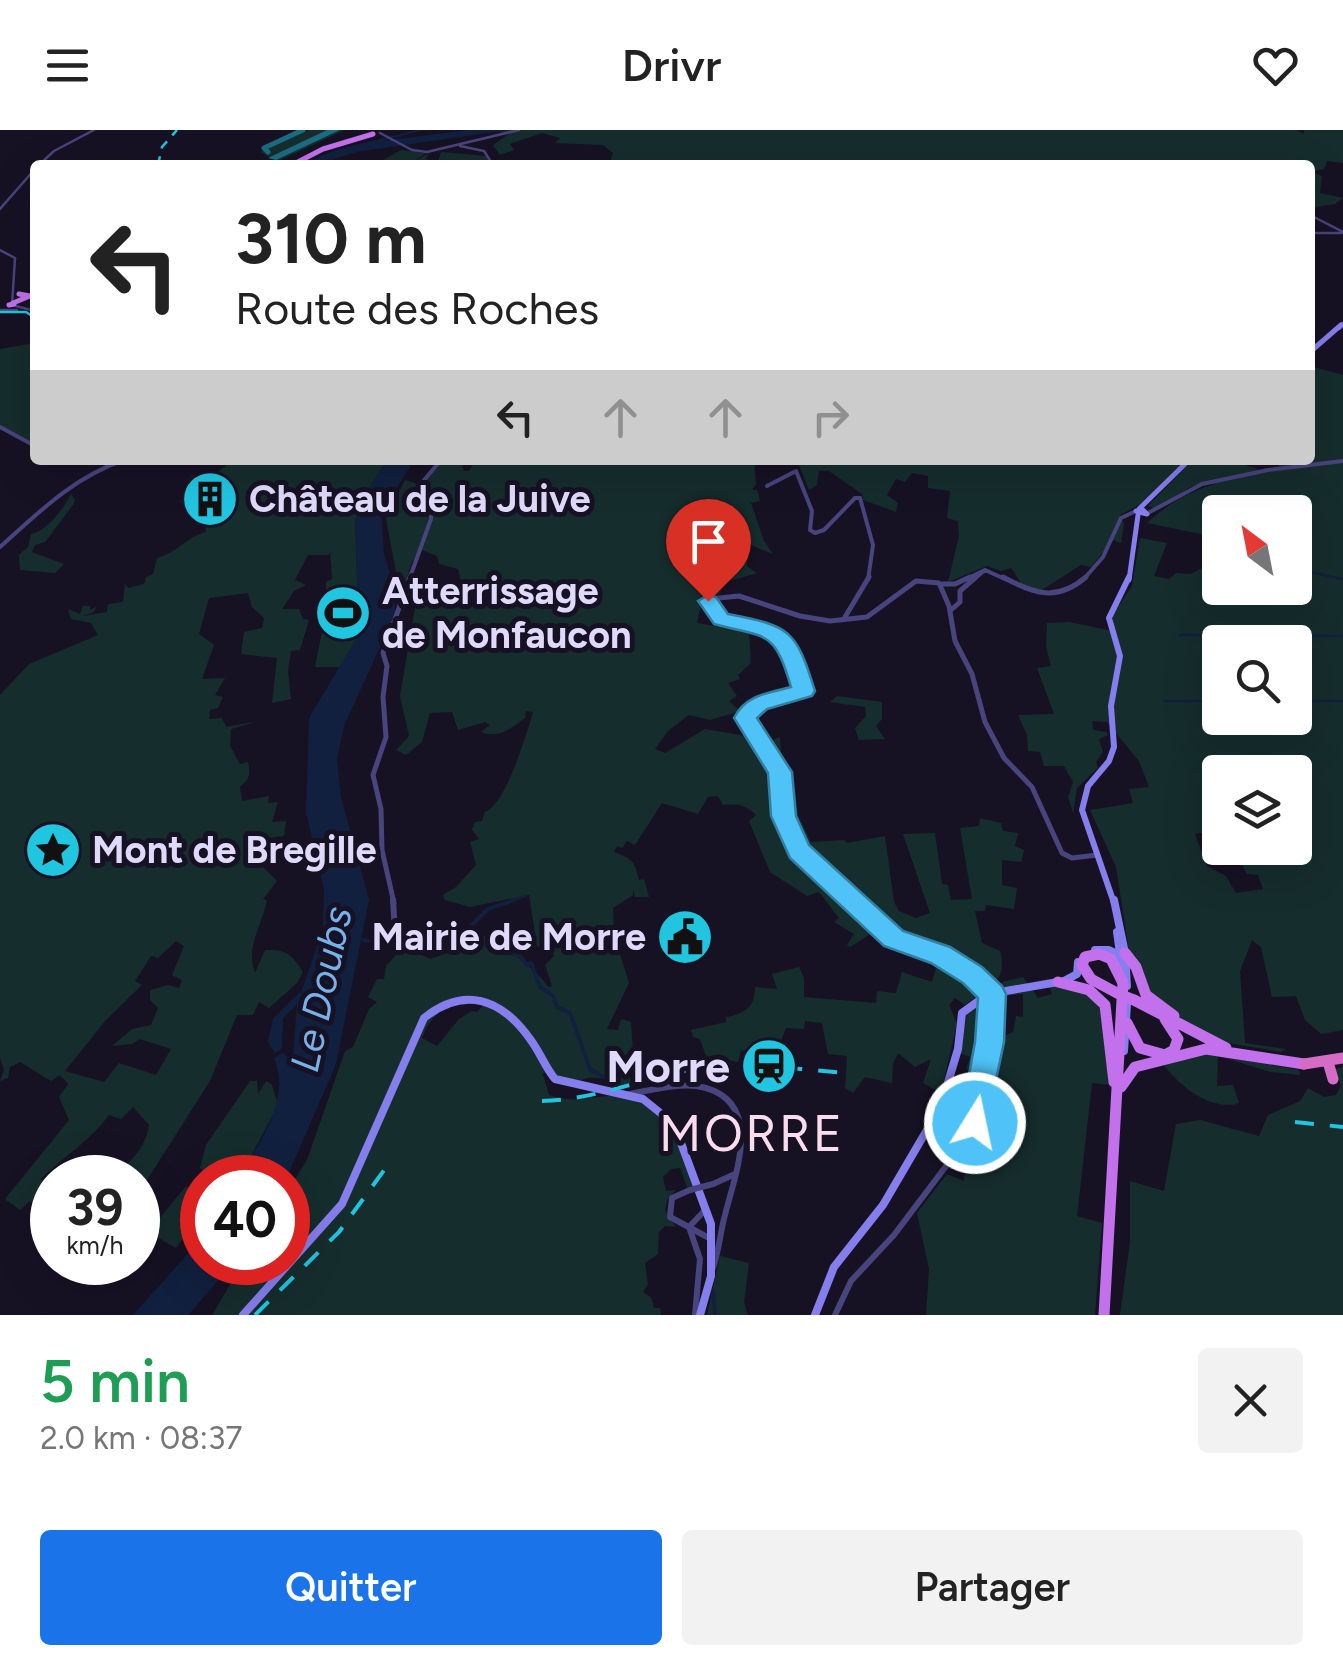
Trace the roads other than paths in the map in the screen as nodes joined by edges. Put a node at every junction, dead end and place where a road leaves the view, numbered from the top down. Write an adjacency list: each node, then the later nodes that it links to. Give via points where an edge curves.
1 (94, 130): 7 (street)
2 (519, 130): 4 (street)
3 (380, 133): 5 (street, via 429,152); 8 (main road)
4 (482, 140): 5 (street); 6 (street)
5 (457, 145): 6 (street)
6 (481, 150): 9 (street)
7 (44, 160)
8 (300, 160)
9 (489, 160)
10 (30, 175): 11 (street)
11 (0, 209)
12 (1315, 219): 14 (street)
13 (1315, 233): 14 (street)
14 (1343, 233)
15 (0, 250): 16 (street, via 15,256)
16 (11, 300): 18 (street); 18 (street)
17 (30, 307): 18 (street)
18 (26, 310)
19 (1343, 324): 20 (main road)
20 (1315, 348)
21 (0, 427): 22 (street)
22 (30, 443)
23 (1343, 462): 27 (street)
24 (105, 465): 32 (street)
25 (437, 465): 38 (street, via 414,492 415,504 431,510 431,519 382,653 386,737 373,775)
26 (1184, 465): 30 (main road)
27 (1315, 465)
28 (1315, 465): 30 (street, via 1202,484)
29 (767, 486): 36 (street, via 795,470 815,533 860,498 870,519 874,560 862,598)
30 (1140, 513): 31 (main road); 33 (street, via 1121,518 1116,538 1087,576 1060,593 1036,594)
31 (1136, 533): 37 (main road, via 1129,580 1108,618 1120,656 1111,706 1114,746 1088,786 1082,810)
32 (0, 547)
33 (985, 570): 34 (street); 35 (street)
34 (942, 584): 35 (street); 36 (street, via 900,586 867,617)
35 (949, 607): 37 (street, via 955,641 1002,755 1032,787 1062,853 1069,858)
36 (844, 617): 45 (street, via 816,621 728,594 708,600 724,621 763,627 788,644 801,690 760,703 745,718 774,758 793,840 893,938 941,955 972,975)
37 (1097, 852): 39 (main road, via 1113,901)
38 (395, 932)
39 (1118, 952): 40 (main road); 41 (main road, via 1082,954 1077,974); 48 (main road); 49 (main road, via 1136,967 1146,995)
40 (1121, 972): 42 (main road, via 1106,955 1085,957 1084,972); 51 (main road)
41 (1064, 981): 42 (main road); 43 (main road); 60 (main road, via 1092,992 1107,1009)
42 (1104, 988): 44 (main road)
43 (1006, 991)
44 (1117, 992): 46 (main road, bridge)
45 (988, 996): 67 (main road, via 961,1016 947,1089 927,1133 883,1206 834,1267); 70 (street, via 990,1042 971,1133 851,1281)
46 (1134, 1000): 47 (main road)
47 (1160, 1014): 48 (main road, via 1178,1039 1165,1054 1140,1048); 49 (main road)
48 (1126, 1023): 51 (main road)
49 (1187, 1028): 50 (main road)
50 (1210, 1040): 53 (main road); 55 (main road)
51 (1123, 1042): 54 (main road); 58 (main road); 60 (main road)
52 (1343, 1056): 55 (highway); 56 (highway)
53 (1252, 1058): 54 (main road, via 1206,1049); 55 (main road)
54 (1162, 1059): 58 (main road, via 1132,1069)
55 (1304, 1062): 56 (highway)
56 (1328, 1062): 57 (highway)
57 (1333, 1079)
58 (1120, 1089): 61 (main road)
59 (623, 1095): 62 (street, via 700,1087 728,1102 742,1130); 63 (main road, via 655,1106 674,1124); 68 (main road, via 555,1080 508,1015 469,996 447,1000 418,1026 342,1204)
60 (1117, 1110): 61 (main road)
61 (1117, 1126): 71 (main road)
62 (735, 1174): 64 (street, bridge, via 672,1198 672,1220); 66 (street)
63 (706, 1206): 64 (street); 65 (main road)
64 (690, 1226): 65 (street, via 709,1238); 69 (street, via 700,1259)
65 (712, 1260): 66 (main road)
66 (710, 1279): 69 (main road)
67 (816, 1312)
68 (244, 1315)
69 (699, 1315)
70 (835, 1315)
71 (1104, 1315)

